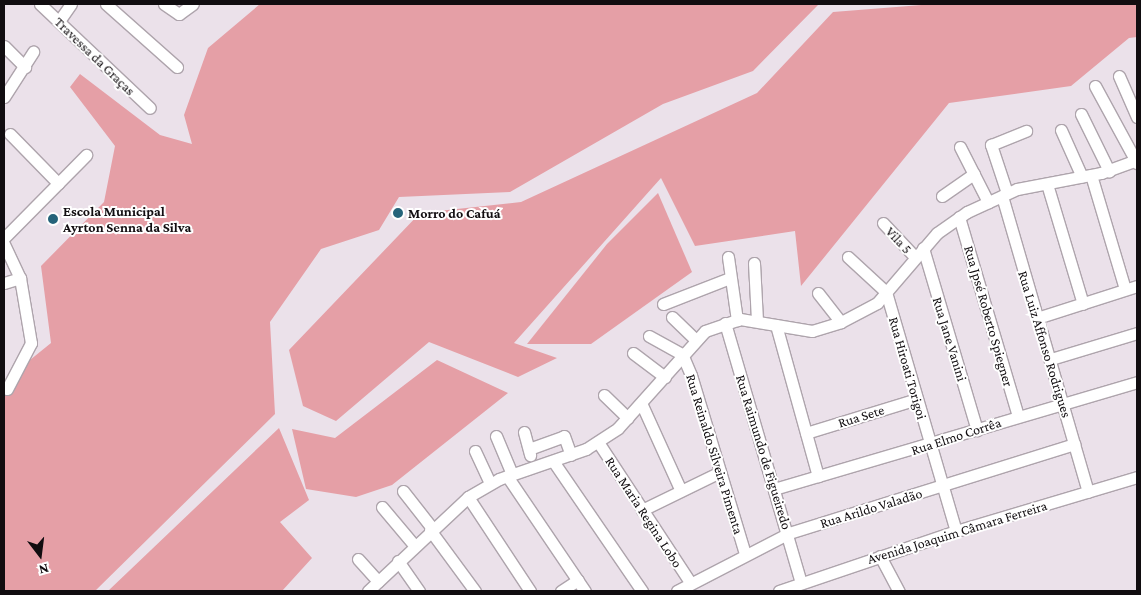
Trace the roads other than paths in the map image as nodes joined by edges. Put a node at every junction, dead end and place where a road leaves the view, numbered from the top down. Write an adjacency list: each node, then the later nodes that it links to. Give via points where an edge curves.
1 (40, 4): 6 (street, Travessa da Graças)
2 (71, 4): 6 (street)
3 (106, 4): 10 (street)
4 (164, 4): 5 (street, via 179,14)
5 (193, 4)
6 (59, 21): 14 (street, Travessa da Graças)
7 (4, 46): 9 (street)
8 (33, 52): 9 (street)
9 (25, 67): 13 (street)
10 (177, 67)
11 (1119, 76): 16 (street)
12 (1094, 86): 22 (street)
13 (4, 97)
14 (150, 108)
15 (1081, 114): 23 (street)
16 (1137, 117)
17 (1061, 130): 25 (street)
18 (1026, 131): 28 (street, Rua Luiz Affonso Rodrigues, via 990,145)
19 (10, 134): 26 (street)
20 (960, 147): 24 (street)
21 (86, 155): 26 (street)
22 (1137, 161): 23 (street)
23 (1109, 171): 25 (street)
24 (974, 174): 29 (street); 30 (street)
25 (1087, 176): 27 (street); 43 (street)
26 (58, 183): 33 (street)
27 (1047, 184): 28 (street); 47 (street)
28 (1004, 195): 30 (street); 49 (street, Rua Luiz Affonso Rodrigues)
29 (942, 196)
30 (988, 202): 31 (street)
31 (960, 217): 35 (street); 68 (street, Rua Jpsé Roberto Spiegner)
32 (883, 223): 35 (street, Vila 5)
33 (4, 238)
34 (4, 244): 39 (street)
35 (919, 252): 44 (street); 70 (street, Rua Jane Vanini)
36 (728, 257): 40 (street)
37 (848, 257): 44 (street)
38 (754, 262): 51 (street)
39 (20, 278): 41 (street); 63 (street, via 31,344)
40 (730, 278): 46 (street); 50 (street)
41 (4, 283)
42 (1137, 286): 43 (street)
43 (1125, 289): 47 (street)
44 (886, 292): 52 (street, via 871,308); 65 (street, Rua Hiroati Torigoi)
45 (818, 293): 52 (street)
46 (663, 304)
47 (1083, 304): 49 (street)
48 (672, 317): 57 (street)
49 (1037, 318): 60 (street, Rua Luiz Affonso Rodrigues)
50 (737, 320): 51 (street); 53 (street)
51 (757, 320): 54 (street)
52 (841, 322): 54 (street, via 812,331)
53 (725, 323): 57 (street); 88 (street, Rua Raimundo de Figueiredo)
54 (776, 325): 72 (street)
55 (1137, 333): 60 (street)
56 (649, 336): 59 (street)
57 (695, 339): 59 (street)
58 (633, 353): 61 (street)
59 (682, 354): 61 (street); 82 (street, Rua Reinaldo Silveira Pimenta)
60 (1051, 359): 66 (street, Rua Luiz Affonso Rodrigues)
61 (665, 377): 67 (street)
62 (1137, 382): 66 (street, Rua Elmo Corrêa)
63 (6, 389)
64 (604, 396): 69 (street)
65 (917, 399): 72 (street, Rua Sete); 76 (street, Rua Hiroati Torigoi)
66 (1063, 402): 68 (street, Rua Elmo Corrêa); 75 (street, Rua Luiz Affonso Rodrigues)
67 (642, 405): 69 (street); 89 (street)
68 (1018, 416): 70 (street, Rua Elmo Corrêa)
69 (628, 418): 74 (street)
70 (976, 430): 76 (street, Rua Elmo Corrêa)
71 (524, 432): 77 (street)
72 (806, 432): 84 (street)
73 (496, 436): 83 (street)
74 (598, 442): 79 (street); 94 (street, Rua Maria Regina Lobo)
75 (1074, 444): 87 (street, Rua Arildo Valadão); 91 (street, Rua Luiz Affonso Rodrigues)
76 (929, 445): 84 (street, Rua Elmo Corrêa); 87 (street, Rua Hiroati Torigoi)
77 (529, 449): 79 (street, via 564,436); 81 (street)
78 (475, 451): 86 (street)
79 (571, 455): 80 (street)
80 (553, 461): 81 (street); 113 (street)
81 (533, 466): 83 (street)
82 (720, 472): 89 (street); 99 (street, Rua Reinaldo Silveira Pimenta)
83 (510, 475): 86 (street); 103 (street)
84 (818, 476): 88 (street, Rua Elmo Corrêa)
85 (1137, 477): 91 (street, Avenida Joaquim Câmara Ferreira)
86 (490, 483): 92 (street)
87 (943, 486): 96 (street, Rua Hiroati Torigoi); 97 (street, Rua Arildo Valadão)
88 (774, 489): 97 (street, Rua Raimundo de Figueiredo)
89 (681, 491): 94 (street)
90 (403, 492): 95 (street)
91 (1088, 492): 96 (street, Avenida Joaquim Câmara Ferreira)
92 (468, 497): 95 (street); 110 (street)
93 (382, 507): 98 (street)
94 (642, 510): 105 (street, Rua Maria Regina Lobo)
95 (431, 529): 98 (street); 109 (street)
96 (956, 531): 100 (street, Avenida Joaquim Câmara Ferreira)
97 (789, 533): 99 (street, Rua Arildo Valadão); 106 (street, Rua Raimundo de Figueiredo)
98 (414, 545): 102 (street)
99 (745, 554): 105 (street, Rua Arildo Valadão)
100 (880, 556): 106 (street, Avenida Joaquim Câmara Ferreira); 116 (street)
101 (358, 559): 104 (street)
102 (398, 561): 104 (street); 108 (street)
103 (578, 580): 111 (street); 112 (street)
104 (378, 581): 107 (street)
105 (690, 582): 114 (street, Rua Arildo Valadão)
106 (801, 583): 115 (street, Avenida Joaquim Câmara Ferreira)
107 (368, 591)
108 (419, 591)
109 (475, 591)
110 (530, 591)
111 (561, 591)
112 (586, 591)
113 (642, 591)
114 (677, 591)
115 (779, 591)
116 (899, 591)

